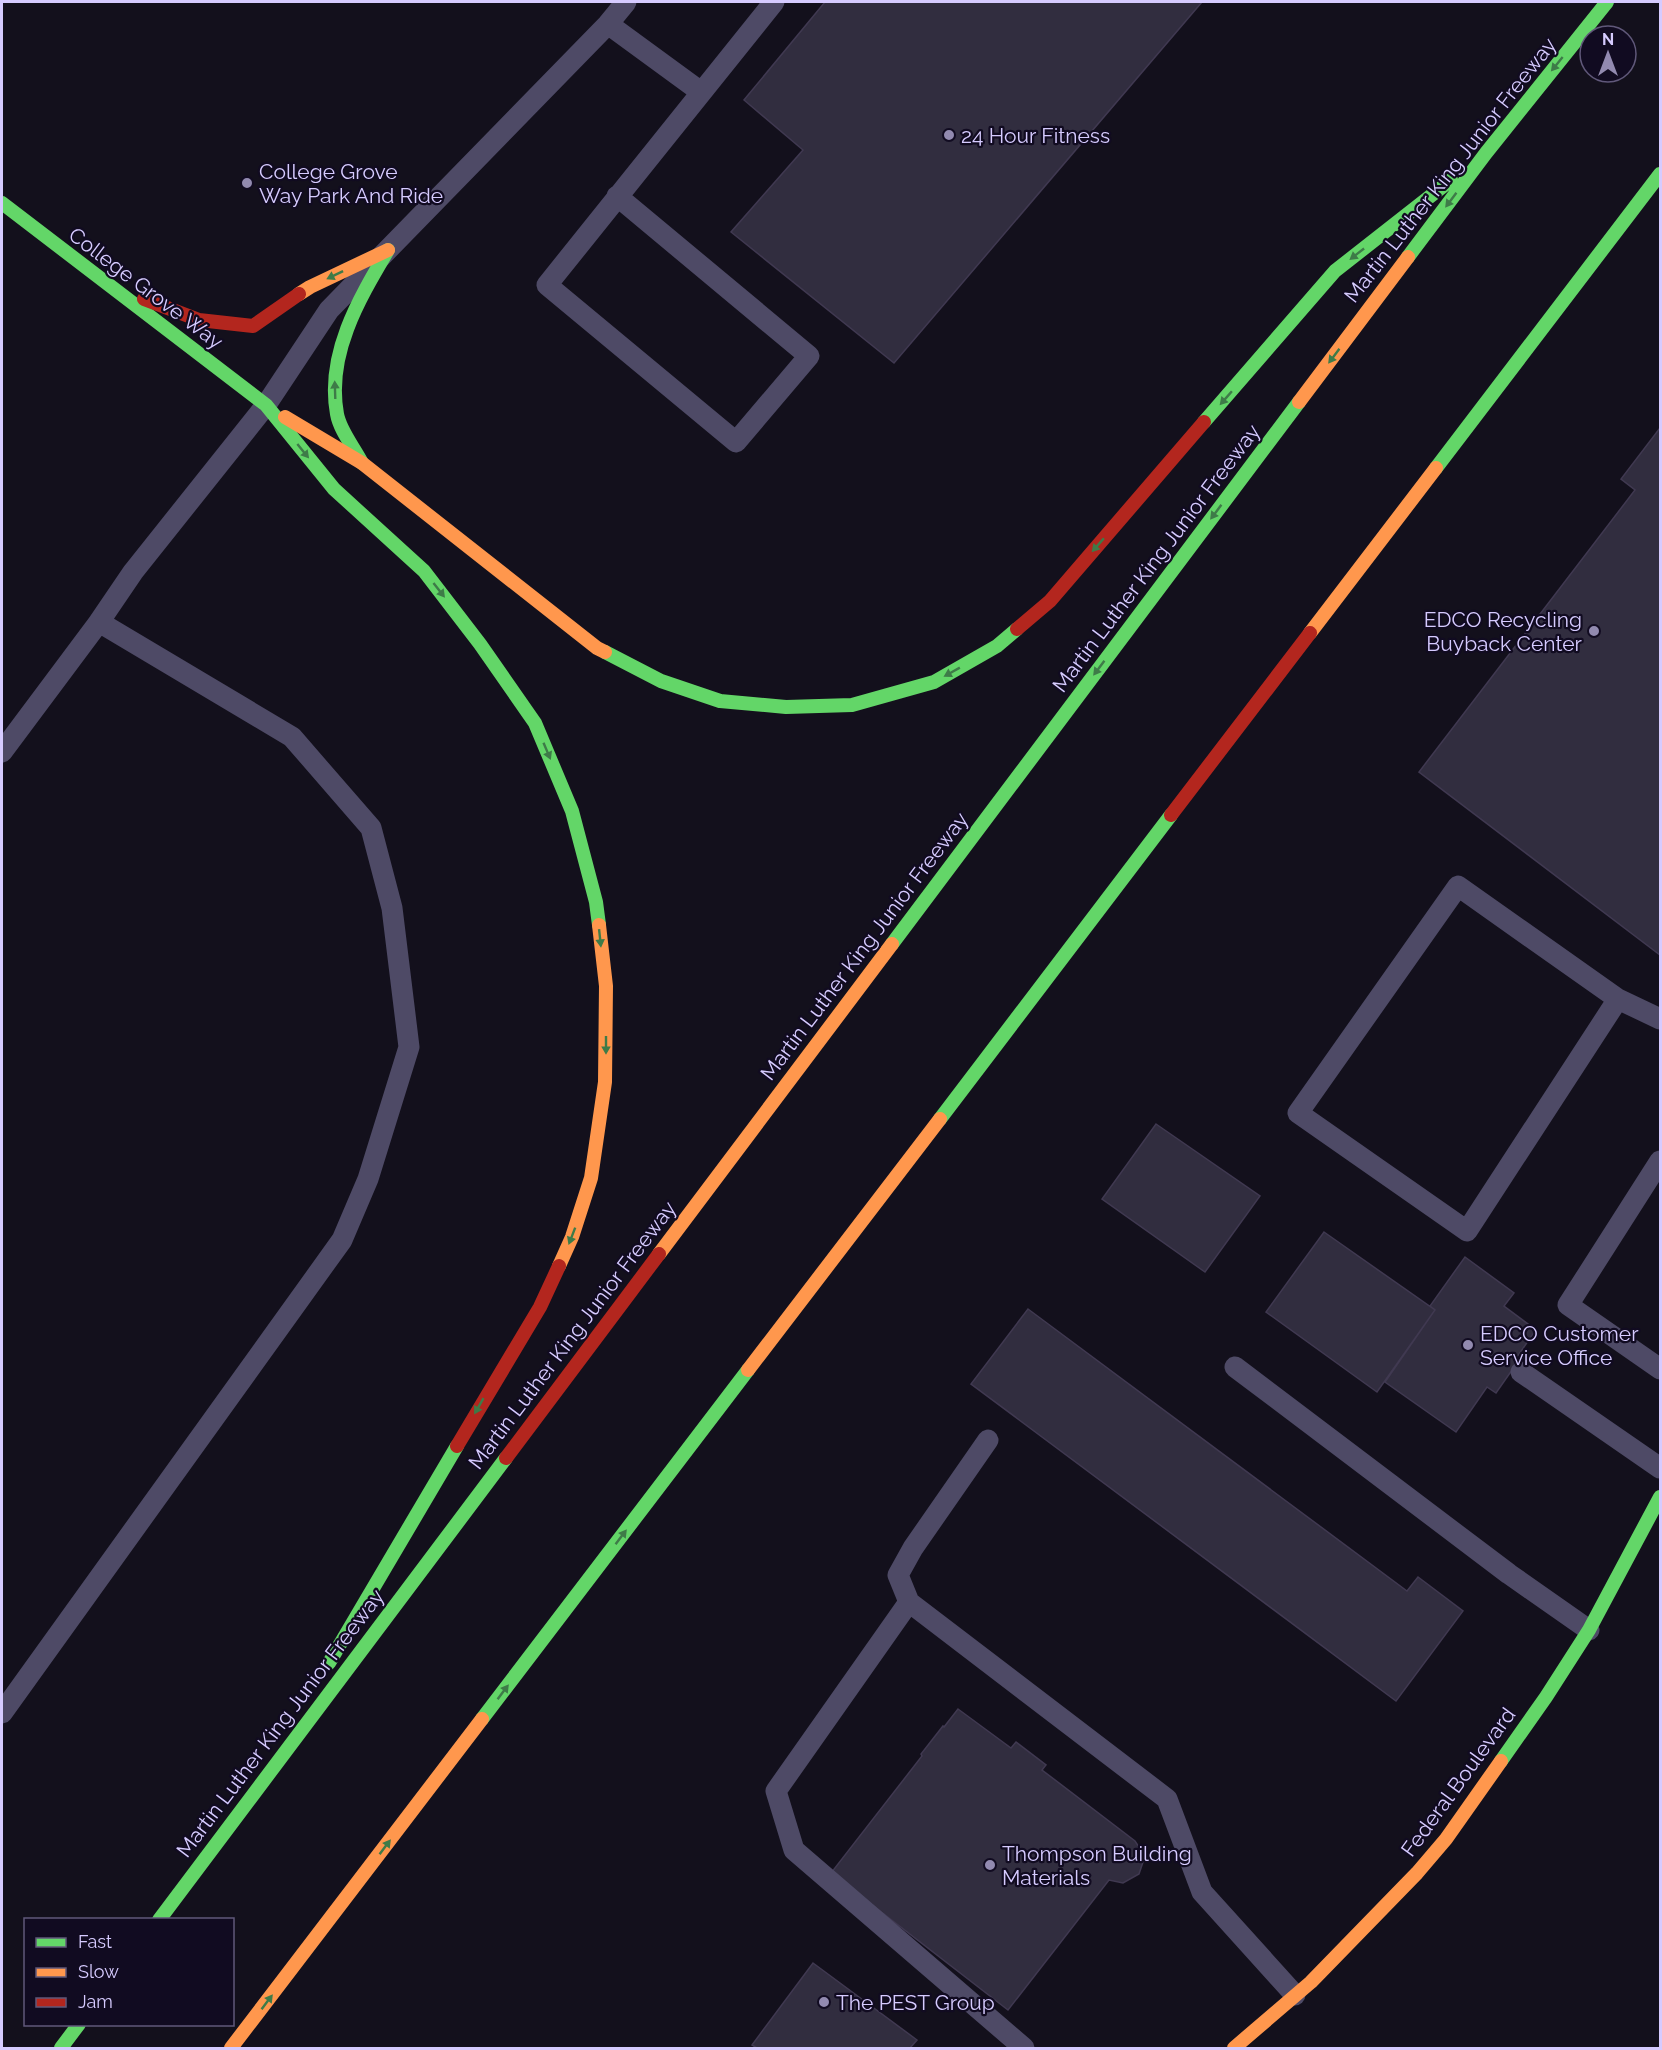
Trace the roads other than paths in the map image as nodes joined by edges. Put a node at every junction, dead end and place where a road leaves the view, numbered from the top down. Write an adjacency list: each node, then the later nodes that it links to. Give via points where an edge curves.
1 (626, 2): 4 (lane)
2 (774, 2): 5 (lane)
3 (1607, 2): 6 (main road, Martin Luther King Junior Freeway, one-way to 6)
4 (608, 24): 5 (lane); 10 (lane)
5 (701, 92): 8 (lane)
6 (1486, 153): 13 (main road, one-way to 13, via 1335,271 1050,601 997,646 934,682 852,705 786,707 720,701 661,681 597,648); 30 (main road, Martin Luther King Junior Freeway, one-way to 30)
7 (1660, 174): 35 (main road, one-way to 7)
8 (617, 196): 8 (lane, via 809,356 736,442 547,285)
9 (2, 203): 11 (main road, College Grove Way)
10 (387, 250): 11 (main road, one-way to 11, via 310,287 253,326 199,320); 12 (lane, via 329,310); 13 (main road, one-way to 10, via 337,416 334,383 345,330)
11 (109, 285): 12 (main road, College Grove Way)
12 (266, 405): 13 (main road); 14 (lane, via 133,572); 27 (main road, one-way to 27, via 334,489 424,571 535,723 572,811 596,902 606,986 605,1082 591,1178 572,1237 540,1307)
13 (362, 463)
14 (99, 622): 15 (lane); 29 (lane, via 292,737 371,828 392,908 409,1047 369,1179 342,1240)
15 (2, 752)
16 (1618, 999): 16 (lane, via 1458,886 1298,1113 1467,1231); 17 (lane)
17 (1660, 1019)
18 (1660, 1161): 20 (lane, via 1568,1305)
19 (1235, 1367): 26 (lane)
20 (1660, 1368)
21 (1521, 1372): 23 (lane)
22 (988, 1440): 25 (lane, via 898,1575)
23 (1660, 1468)
24 (1660, 1497): 26 (main road, Federal Boulevard)
25 (909, 1602): 32 (lane, via 1167,1799 1202,1892); 36 (lane, via 776,1791 794,1850)
26 (1589, 1630): 32 (main road, Federal Boulevard, via 1446,1839 1418,1873)
27 (323, 1674)
28 (311, 1694): 30 (main road)
29 (2, 1713)
30 (251, 1797): 31 (main road, Martin Luther King Junior Freeway)
31 (160, 1918)
32 (1295, 1995): 37 (main road, Federal Boulevard)
33 (79, 2026): 34 (main road)
34 (61, 2049)
35 (231, 2049)
36 (1024, 2049)
37 (1234, 2049)

